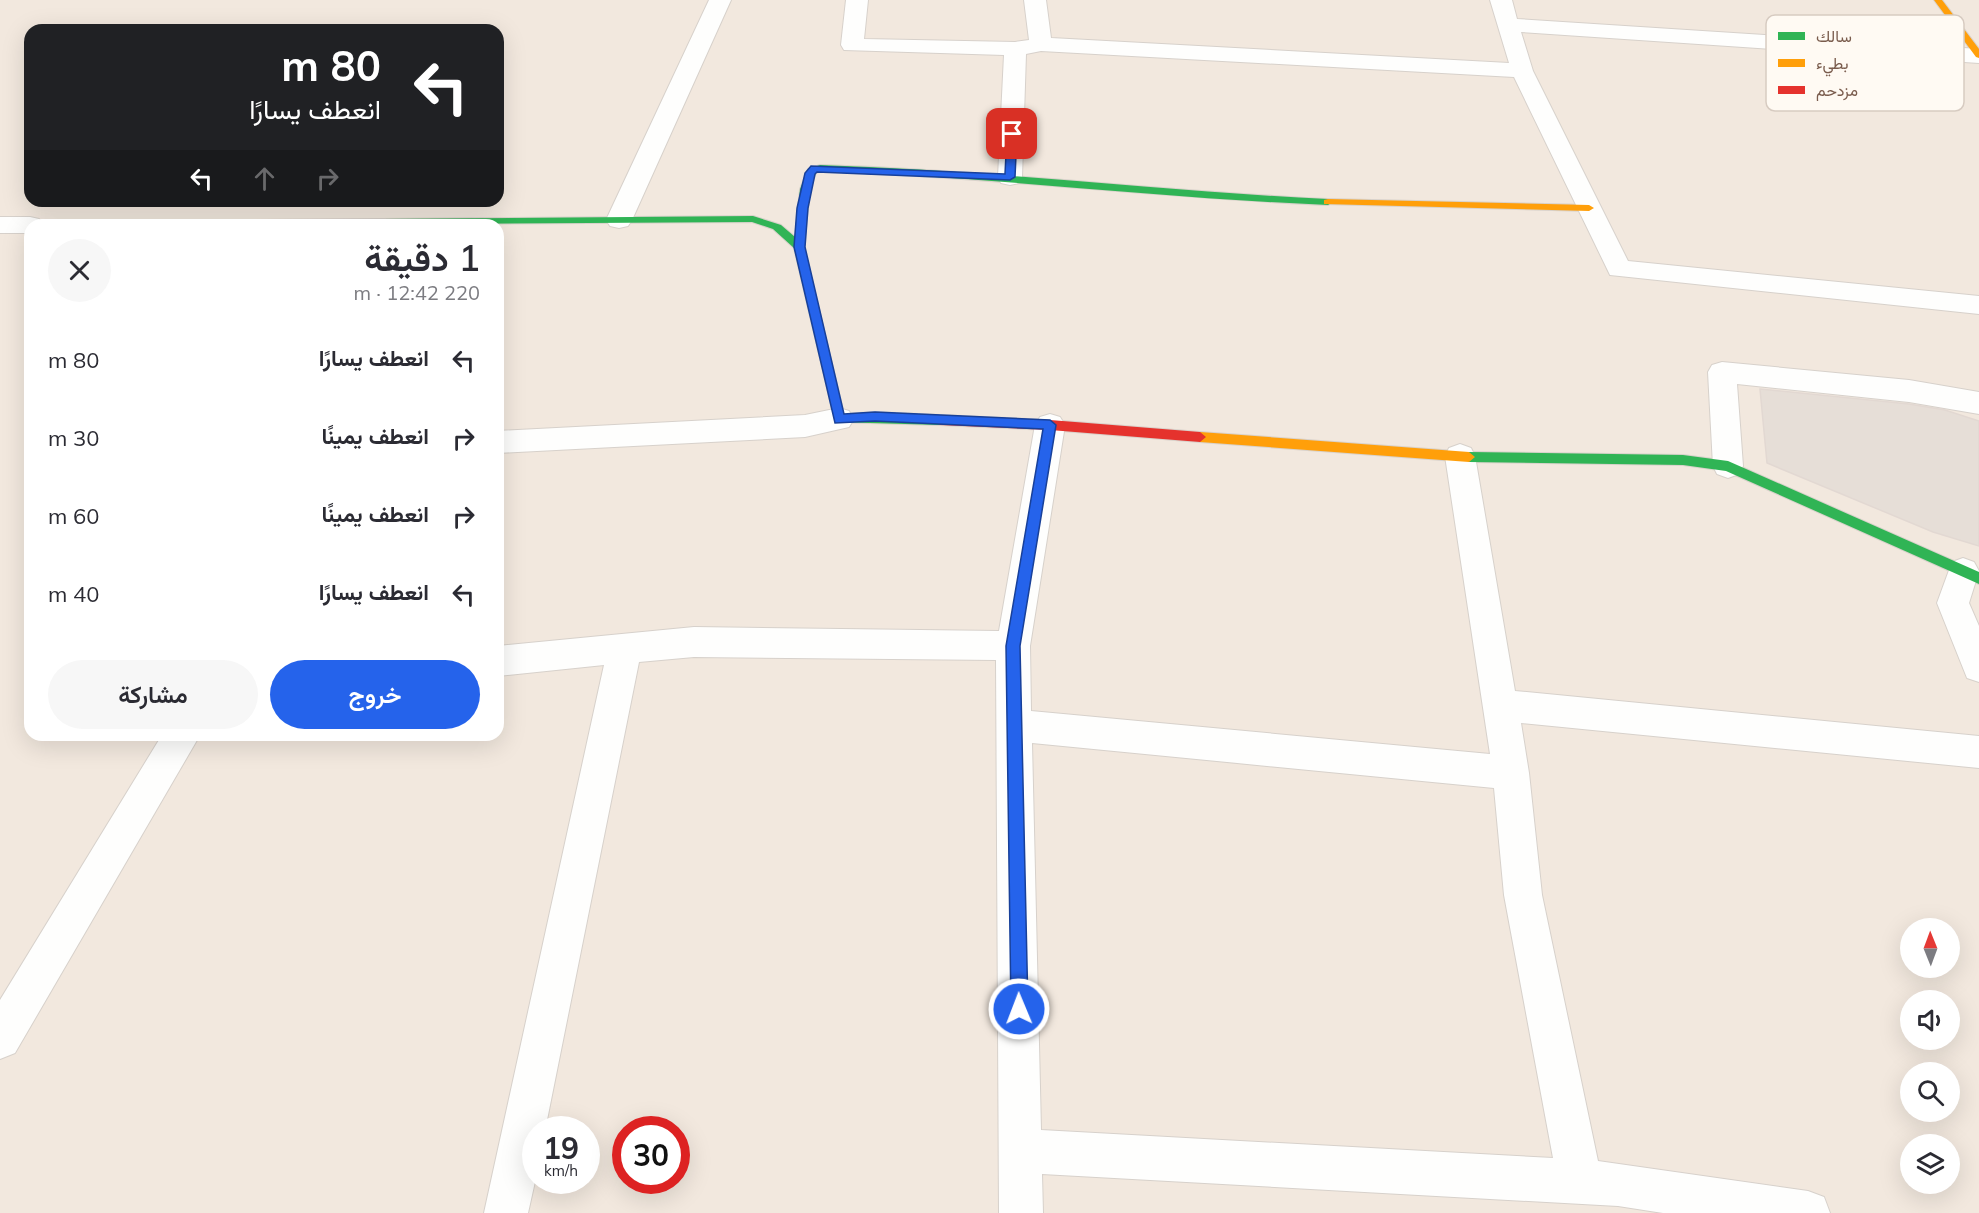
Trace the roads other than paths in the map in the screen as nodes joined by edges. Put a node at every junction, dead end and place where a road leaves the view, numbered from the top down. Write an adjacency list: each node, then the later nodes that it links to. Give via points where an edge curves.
1 (720, 0): 17 (street)
2 (857, 0): 11 (street, via 852,45)
3 (1035, 0): 10 (street)
4 (1501, 0): 7 (street)
5 (1938, 0): 6 (street)
6 (1949, 15)
7 (1509, 25): 9 (street); 14 (street)
8 (1964, 35): 13 (street)
9 (1766, 41)
10 (1041, 44): 11 (street); 14 (street)
11 (1015, 49): 15 (street)
12 (1964, 54): 13 (street)
13 (1979, 55)
14 (1522, 71): 16 (street)
15 (1010, 177): 16 (street, via 1266,200); 21 (street, via 815,169 810,173 802,208)
16 (1589, 208): 22 (street, via 1619,269)
17 (619, 220): 18 (street); 21 (street, via 753,219 777,227)
18 (504, 222)
19 (0, 225): 20 (street)
20 (24, 225)
21 (799, 247): 24 (street)
22 (1979, 305)
23 (1979, 403): 28 (street, via 1910,391 1722,372)
24 (839, 419): 25 (street, via 875,417); 26 (street, via 805,426)
25 (1050, 425): 27 (street); 30 (street)
26 (504, 442)
27 (1460, 456): 28 (street, via 1683,460); 34 (street)
28 (1728, 466): 29 (street)
29 (1971, 575): 33 (street, via 1953,603)
30 (1013, 646): 31 (street, via 694,642); 35 (street)
31 (625, 647): 32 (street); 42 (street)
32 (504, 660)
33 (1979, 667)
34 (1500, 705): 37 (street); 38 (street)
35 (1015, 725): 38 (street); 40 (street)
36 (178, 741): 39 (street)
37 (1979, 752)
38 (1511, 773): 41 (street, via 1523,895)
39 (0, 1038)
40 (1021, 1151): 41 (street); 43 (street)
41 (1607, 1193): 44 (street)
42 (506, 1213)
43 (1021, 1213)
44 (1808, 1213)

